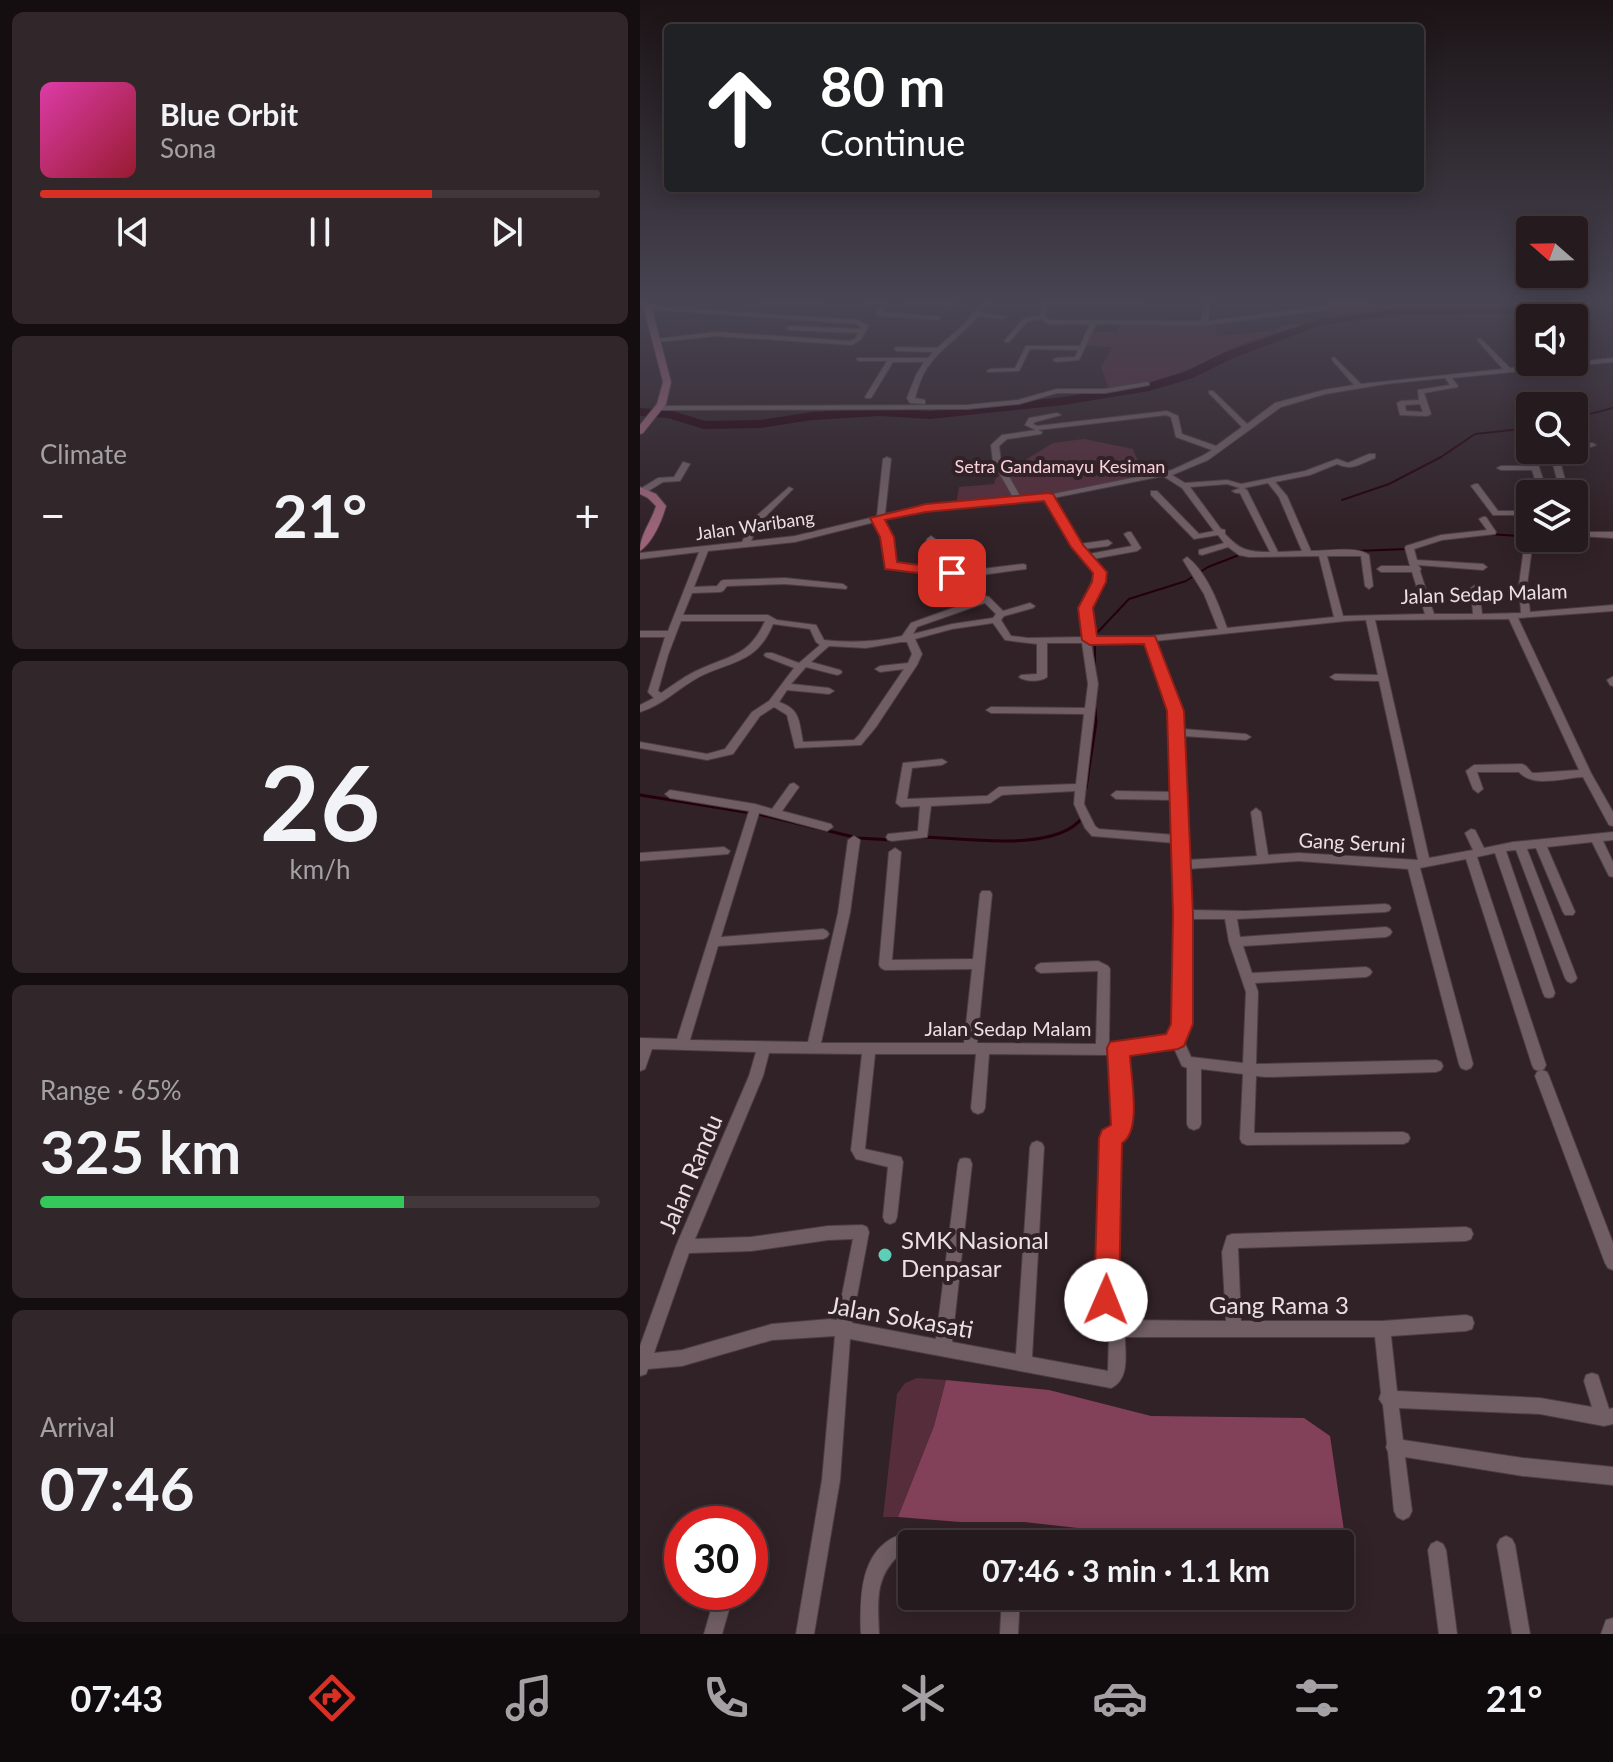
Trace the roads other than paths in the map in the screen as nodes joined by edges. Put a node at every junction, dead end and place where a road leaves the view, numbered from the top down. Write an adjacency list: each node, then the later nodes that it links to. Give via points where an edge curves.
1 (666, 377): 15 (main road)
2 (881, 377): 12 (street)
3 (921, 377): 13 (street, via 911,400)
4 (1351, 377): 9 (street)
5 (1445, 377): 7 (street, Jalan Waribang)
6 (1448, 377): 10 (street, via 1455,386)
7 (1427, 379): 9 (street, Jalan Waribang); 10 (street)
8 (1147, 384): 15 (street, via 1057,391 1019,402 967,407)
9 (1359, 386): 18 (street, Jalan Waribang, via 1283,403)
10 (1433, 388): 14 (street, via 1420,391)
11 (1211, 392): 18 (street)
12 (869, 397)
13 (966, 400)
14 (1424, 402)
15 (658, 409): 19 (main road)
16 (1057, 415): 17 (street, via 1029,425)
17 (1090, 422): 21 (street, via 1170,413 1179,435); 37 (street, via 1087,428 1010,435 997,441 997,462)
18 (1245, 426): 21 (street, Jalan Waribang)
19 (643, 427)
20 (1592, 445): 26 (street, via 1581,448 1581,455 1535,458)
21 (1217, 449): 27 (street, Jalan Waribang, via 1188,467)
22 (1372, 456): 28 (street, via 1348,466 1335,462)
23 (887, 459): 39 (street)
24 (686, 464): 33 (street, via 677,479 661,480)
25 (1501, 468): 26 (street)
26 (1534, 468): 29 (street)
27 (1163, 473): 30 (street); 36 (street, Jalan Waribang)
28 (1270, 480): 30 (street, via 1241,486); 52 (street, via 1283,496)
29 (1539, 480)
30 (1184, 485): 41 (street)
31 (1475, 486): 38 (street, via 1495,512)
32 (789, 489): 48 (street, via 756,521)
33 (641, 491): 50 (main road, via 661,506)
34 (1236, 491): 56 (street, via 1243,490)
35 (1154, 493): 41 (street, via 1197,537)
36 (1048, 497): 37 (street, Jalan Waribang); 49 (street)
37 (1019, 501): 39 (street, Jalan Waribang)
38 (1516, 513)
39 (879, 517): 48 (street, Jalan Waribang, via 806,537); 63 (street, via 890,566)
40 (1483, 519): 60 (street, via 1492,532 1409,548)
41 (1222, 532): 47 (street)
42 (1128, 534): 58 (street, via 1137,548)
43 (1588, 534): 44 (street)
44 (1613, 535)
45 (931, 539): 63 (street)
46 (1108, 543): 49 (street)
47 (1231, 543): 53 (street); 56 (street, via 1247,555)
48 (745, 545): 51 (street, Jalan Waribang)
49 (1078, 547): 58 (street)
50 (640, 548)
51 (704, 549): 57 (street, Jalan Waribang); 69 (street)
52 (1307, 551): 54 (street); 56 (street)
53 (1202, 552)
54 (1322, 552): 66 (street, via 1364,554); 80 (street)
55 (1527, 552): 73 (street)
56 (1275, 553)
57 (640, 556)
58 (1088, 557): 87 (street, via 1100,572 1085,608)
59 (1187, 560): 82 (street, via 1214,600)
60 (1416, 565): 62 (street); 64 (street); 78 (street)
61 (1023, 567): 65 (street, via 976,574)
62 (1483, 567)
63 (923, 569): 65 (street)
64 (1381, 569)
65 (943, 571): 70 (street)
66 (1369, 586)
67 (843, 587): 69 (street, via 757,580)
68 (1475, 588): 74 (street)
69 (691, 590): 79 (street)
70 (942, 590)
71 (1030, 606): 76 (street)
72 (1613, 608): 73 (street, Jalan Sedap Malam)
73 (1526, 615): 75 (street, Jalan Sedap Malam)
74 (1478, 616): 75 (street, Jalan Sedap Malam); 78 (street, Jalan Sedap Malam)
75 (1512, 616): 109 (street)
76 (998, 617): 86 (street); 86 (street, via 986,599 914,625); 88 (street, Jalan Sedap Malam, via 1008,638)
77 (1370, 617): 78 (street, Jalan Sedap Malam); 80 (street, Jalan Sedap Malam); 97 (street)
78 (1430, 617)
79 (680, 618): 81 (street); 84 (street)
80 (1339, 618): 82 (street, Jalan Sedap Malam)
81 (770, 620): 89 (street, via 813,627 817,640); 100 (street, via 764,638 749,653 699,673)
82 (1223, 631): 85 (street, Jalan Sedap Malam)
83 (640, 634): 84 (street)
84 (670, 634): 100 (street, via 653,692)
85 (1150, 639): 87 (street, Jalan Sedap Malam); 105 (street, via 1176,711)
86 (908, 640): 89 (street, via 857,646); 92 (street, via 917,651)
87 (1092, 640): 88 (street, Jalan Sedap Malam); 104 (street)
88 (1042, 641): 95 (street, via 1042,677)
89 (827, 643): 91 (street)
90 (769, 655): 91 (street)
91 (804, 665): 94 (street); 98 (street)
92 (912, 665): 93 (street); 101 (street, via 874,727 857,743 799,746 791,712)
93 (880, 669)
94 (837, 672)
95 (1024, 677)
96 (1335, 677): 97 (street)
97 (1382, 678): 136 (street, via 1396,727)
98 (785, 687): 99 (street); 101 (street)
99 (829, 691)
100 (662, 699): 102 (street)
101 (773, 703): 107 (street, via 756,714 729,752 704,756)
102 (640, 709)
103 (991, 710): 104 (street)
104 (1090, 711): 111 (street)
105 (1178, 732): 106 (street); 115 (street)
106 (1246, 737)
107 (640, 745)
108 (942, 762): 116 (street, via 906,766 901,803)
109 (1586, 773): 112 (street, via 1531,777 1522,768 1474,769); 120 (street)
110 (794, 787): 119 (street)
111 (1082, 787): 116 (street, via 999,791 988,800); 125 (street, via 1082,808 1096,833)
112 (1478, 789)
113 (670, 794): 117 (street)
114 (1116, 795): 115 (street)
115 (1179, 796): 125 (street)
116 (926, 804): 123 (street, via 923,834)
117 (754, 811): 119 (street); 146 (street)
118 (1256, 812): 135 (street)
119 (775, 813): 121 (street)
120 (1613, 822)
121 (827, 827)
122 (1471, 833): 133 (street)
123 (892, 837)
124 (1613, 838): 126 (street, Gang Seruni)
125 (1181, 839): 137 (street)
126 (1596, 839): 128 (street, Gang Seruni); 138 (street)
127 (854, 840): 159 (street, via 844,913)
128 (1540, 844): 129 (street, Gang Seruni); 141 (street)
129 (1520, 846): 130 (street, Gang Seruni); 152 (street)
130 (1499, 849): 133 (street, Gang Seruni); 153 (street)
131 (724, 851): 134 (street)
132 (895, 852): 148 (street, via 885,965)
133 (1475, 852): 136 (street, Gang Seruni); 176 (street, via 1541,1070)
134 (640, 857)
135 (1263, 859): 136 (street, Gang Seruni); 137 (street, Gang Seruni)
136 (1419, 864): 164 (street)
137 (1181, 865): 142 (street)
138 (1613, 873)
139 (986, 894): 148 (street)
140 (1385, 908): 143 (street)
141 (1569, 912)
142 (1183, 914): 143 (street); 154 (street, via 1182,1024)
143 (1230, 916): 147 (street)
144 (1386, 932): 147 (street)
145 (823, 934): 146 (street)
146 (714, 942): 156 (street)
147 (1235, 942): 151 (street)
148 (979, 964): 161 (street)
149 (1041, 968): 162 (street, via 1104,969)
150 (1366, 972): 151 (street)
151 (1248, 978): 167 (street, via 1252,996)
152 (1571, 978)
153 (1549, 993)
154 (1176, 1039): 158 (street, Jalan Sedap Malam); 163 (street, via 1185,1060)
155 (644, 1043): 156 (street, Jalan Sedap Malam); 165 (street)
156 (682, 1045): 157 (street, Jalan Sedap Malam)
157 (764, 1048): 159 (street, Jalan Sedap Malam); 175 (street, Jalan Randu)
158 (1118, 1048): 162 (street, Jalan Sedap Malam); 179 (street, via 1122,1126 1111,1136 1106,1321)
159 (813, 1049): 160 (street, Jalan Sedap Malam)
160 (869, 1049): 161 (street, Jalan Sedap Malam); 173 (street, via 858,1150 896,1162)
161 (976, 1049): 162 (street, Jalan Sedap Malam); 168 (street)
162 (1102, 1049)
163 (1194, 1063): 167 (street); 169 (street)
164 (1466, 1064)
165 (640, 1065)
166 (1436, 1066): 167 (street)
167 (1247, 1069): 170 (street, via 1247,1139)
168 (978, 1108)
169 (1194, 1124)
170 (1403, 1138)
171 (1037, 1147): 184 (street)
172 (965, 1164): 182 (street)
173 (890, 1217)
174 (1466, 1234): 181 (street, via 1232,1241)
175 (684, 1246): 178 (street, via 862,1232); 183 (street, Jalan Randu)
176 (1613, 1263)
177 (1466, 1323): 180 (street, Gang Rama 3)
178 (843, 1329): 182 (street, Jalan Sokasati); 183 (street, Jalan Sokasati, via 772,1332); 198 (street, via 831,1480)
179 (1117, 1329): 181 (street, Gang Rama 3); 184 (street, Jalan Sokasati, via 1114,1379)
180 (1382, 1329): 181 (street, Gang Rama 3); 186 (street)
181 (1234, 1330)
182 (943, 1349): 184 (street, Jalan Sokasati)
183 (641, 1364)
184 (1023, 1364)
185 (1592, 1381): 187 (street)
186 (1387, 1399): 187 (street, via 1540,1406); 188 (street)
187 (1609, 1417)
188 (1394, 1447): 189 (street); 190 (street)
189 (1613, 1476)
190 (1403, 1511)
191 (898, 1545): 199 (street, via 876,1564)
192 (1506, 1545): 202 (street)
193 (1437, 1550): 201 (street)
194 (720, 1610): 197 (street)
195 (1010, 1610): 200 (street)
196 (1613, 1627): 203 (street)
197 (713, 1634)
198 (805, 1634)
199 (870, 1634)
200 (1009, 1634)
201 (1448, 1634)
202 (1521, 1634)
203 (1610, 1634)

